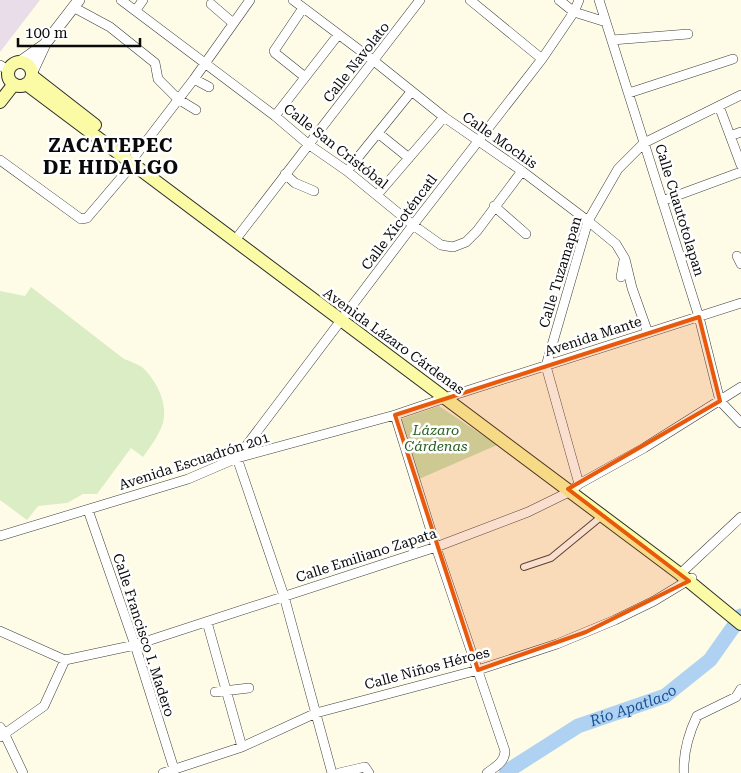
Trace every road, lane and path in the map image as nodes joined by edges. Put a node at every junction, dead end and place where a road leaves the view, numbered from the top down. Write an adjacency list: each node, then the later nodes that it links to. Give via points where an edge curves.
1 (121, 0): 13 (street, Calle San Cristóbal)
2 (143, 0): 13 (street)
3 (250, 0): 15 (street)
4 (293, 0): 12 (street, Calle Mochis)
5 (420, 0): 23 (street, Calle Navolato)
6 (470, 0): 21 (street)
7 (558, 0): 14 (street)
8 (579, 0): 14 (street, Calle Xicoténcatl)
9 (599, 0): 16 (street, Calle Cuautotolapan)
10 (76, 4): 20 (street); 34 (street, via 155,62 158,79)
11 (211, 4): 15 (street)
12 (302, 8): 18 (street, Calle Mochis); 27 (street, via 275,48 275,53)
13 (136, 10): 25 (street, Calle San Cristóbal)
14 (574, 12): 16 (street); 21 (street, Calle Xicoténcatl)
15 (233, 22): 25 (street)
16 (606, 22): 19 (street, Calle Cuautotolapan)
17 (688, 34): 19 (street)
18 (338, 35): 23 (street, Calle Mochis); 27 (street)
19 (612, 40): 32 (street, Calle Cuautotolapan)
20 (45, 44): 24 (street); 28 (street)
21 (542, 59): 43 (street, Calle Xicoténcatl)
22 (733, 59): 32 (street)
23 (374, 61): 31 (street, Calle Mochis); 45 (street, Calle Navolato)
24 (20, 62): 26 (main road); 28 (main road, Avenida Lázaro Cárdenas, via 28,65)
25 (205, 63): 29 (street); 38 (street, Calle San Cristóbal)
26 (4, 68): 28 (main road, via 9,77)
27 (305, 77): 38 (street)
28 (26, 79): 35 (main road); 48 (main road, Avenida Lázaro Cárdenas)
29 (194, 79): 30 (street); 34 (street)
30 (209, 87)
31 (411, 92): 39 (street, Calle Mochis); 41 (street)
32 (629, 92): 44 (street, Calle Cuautotolapan)
33 (741, 95): 36 (street, Calle Tuzamapan)
34 (178, 98): 37 (street); 48 (street)
35 (0, 102)
36 (719, 106): 42 (street); 44 (street, Calle Tuzamapan)
37 (196, 110)
38 (275, 116): 45 (street, Calle San Cristóbal)
39 (444, 117): 43 (street, Calle Mochis); 46 (street)
40 (741, 132): 42 (street)
41 (378, 133): 46 (street); 50 (street)
42 (730, 136): 49 (street)
43 (478, 141): 51 (street, Calle Mochis); 60 (street, Calle Xicoténcatl)
44 (644, 143): 57 (street, Calle Cuautotolapan); 59 (street, Calle Tuzamapan, via 618,169)
45 (308, 144): 50 (street, Calle San Cristóbal); 53 (street, Calle Navolato)
46 (409, 158): 55 (street)
47 (0, 160): 48 (street, via 80,219 87,218)
48 (134, 160): 56 (main road, Avenida Lázaro Cárdenas)
49 (741, 165)
50 (347, 171): 55 (street, Calle San Cristóbal)
51 (522, 171): 58 (street, Calle San Cristóbal); 59 (street, Calle Mochis)
52 (741, 172): 57 (street)
53 (285, 174): 54 (street, via 295,183); 62 (street, Calle Navolato)
54 (314, 191)
55 (377, 195): 60 (street, Calle San Cristóbal)
56 (183, 197): 62 (main road, Avenida Lázaro Cárdenas); 67 (main road, Avenida Lázaro Cárdenas)
57 (662, 200): 66 (street, Calle Cuautotolapan)
58 (494, 206): 60 (street, Calle San Cristóbal, via 466,242 453,247 441,245); 61 (street)
59 (588, 221): 63 (street, Calle Mochis, via 616,244); 69 (street, Calle Tuzamapan)
60 (413, 225): 67 (street, Calle Xicoténcatl)
61 (526, 234)
62 (239, 235): 67 (main road, Avenida Lázaro Cárdenas)
63 (624, 259): 64 (street); 68 (street, Calle Mochis)
64 (621, 277)
65 (741, 303): 66 (street, Avenida Mante)
66 (699, 317): 68 (street, Avenida Mante); 72 (street, Calle Cuautotolapan)
67 (343, 318): 71 (main road, Avenida Lázaro Cárdenas); 75 (street, Calle Xicoténcatl)
68 (648, 333): 69 (street, Avenida Mante)
69 (546, 366): 71 (street, Avenida Mante); 76 (street)
70 (741, 387): 72 (street, Calle Emiliano Zapata)
71 (450, 396): 73 (street, Avenida Escuadrón 201); 76 (main road, Avenida Lázaro Cárdenas)
72 (720, 401): 74 (street, Calle Cuautotolapan); 76 (street, Calle Emiliano Zapata)
73 (395, 415): 75 (street, Avenida Escuadrón 201); 81 (street)
74 (741, 423)
75 (237, 458): 77 (street, Avenida Escuadrón 201, via 188,479); 84 (street)
76 (574, 488): 78 (main road, Avenida Lázaro Cárdenas); 81 (street, Calle Emiliano Zapata, via 520,515); 83 (main road, Avenida Lázaro Cárdenas)
77 (88, 510): 80 (street, Avenida Escuadrón 201); 90 (street, Calle Francisco I. Madero)
78 (602, 516): 82 (street, via 551,558); 83 (main road, Avenida Lázaro Cárdenas)
79 (741, 516): 83 (street, Calle Niños Héroes)
80 (0, 536)
81 (436, 547): 84 (street, Calle Emiliano Zapata); 92 (street)
82 (524, 567)
83 (686, 576): 85 (main road, Avenida Lázaro Cárdenas); 92 (street, Calle Niños Héroes, via 654,601 601,626)
84 (284, 596): 87 (street, Calle Emiliano Zapata); 97 (street)
85 (724, 608): 86 (main road, Avenida Lázaro Cárdenas); 88 (main road, Avenida Lázaro Cárdenas)
86 (741, 618)
87 (207, 622): 90 (street, Calle Emiliano Zapata); 95 (street)
88 (741, 624)
89 (0, 630): 91 (street)
90 (135, 645): 91 (street, Calle Emiliano Zapata); 101 (street, Calle Francisco I. Madero)
91 (65, 660): 99 (street, via 44,706)
92 (478, 670): 97 (street, Calle Niños Héroes); 107 (street, via 505,751 502,762)
93 (249, 688): 95 (street)
94 (741, 689): 108 (street, via 736,697 697,716 683,756)
95 (228, 690): 96 (street); 100 (street)
96 (215, 692)
97 (316, 712): 100 (street, Calle Niños Héroes); 105 (street)
98 (0, 726): 99 (street)
99 (3, 736): 103 (street)
100 (242, 747): 101 (street, Calle Niños Héroes)
101 (174, 770): 104 (street, Calle Niños Héroes)
102 (367, 770): 106 (street)
103 (23, 773)
104 (163, 773)
105 (332, 773)
106 (339, 773)
107 (487, 773)
108 (684, 773)

